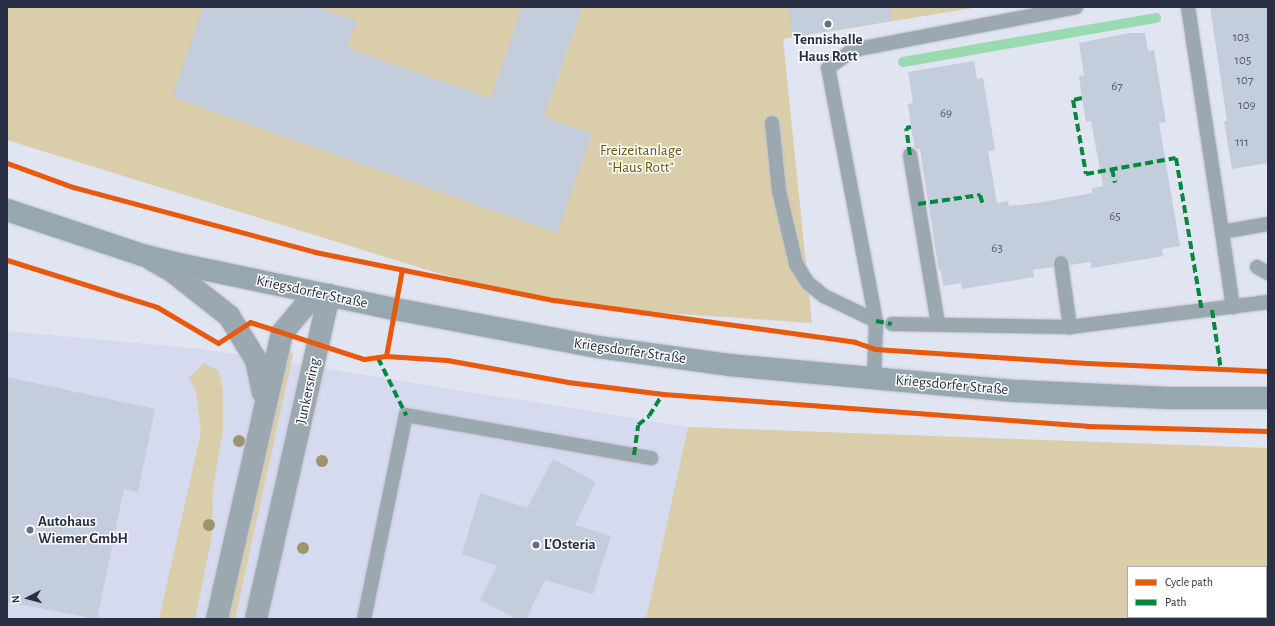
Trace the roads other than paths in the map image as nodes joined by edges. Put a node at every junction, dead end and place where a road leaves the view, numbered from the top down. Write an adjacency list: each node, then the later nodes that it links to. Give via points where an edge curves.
1 (1076, 7): 13 (lane, via 853,50 828,68)
2 (1188, 7): 7 (lane)
3 (772, 122): 13 (lane, via 779,191 796,264 808,283 824,296)
4 (910, 155): 15 (lane)
5 (7, 210): 8 (main road, Kriegsdorfer Straße)
6 (1268, 224): 7 (lane)
7 (1222, 232): 12 (lane)
8 (142, 255): 10 (main road, Kriegsdorfer Straße); 19 (street, via 172,271 228,316 256,360 262,377)
9 (1061, 263): 16 (lane)
10 (329, 295): 17 (main road, Kriegsdorfer Straße, via 598,347 729,365); 19 (street, via 306,304 282,332); 23 (street, Junkersring)
11 (1268, 302): 12 (lane)
12 (1233, 307): 16 (lane)
13 (876, 321): 17 (lane)
14 (892, 324): 15 (lane)
15 (938, 324): 16 (lane)
16 (1070, 327)
17 (874, 379): 18 (main road, Kriegsdorfer Straße, via 1049,393 1167,398)
18 (1268, 398)
19 (264, 404): 22 (street)
20 (651, 458): 21 (lane, via 406,415)
21 (367, 618)
22 (217, 619)
23 (256, 619)

